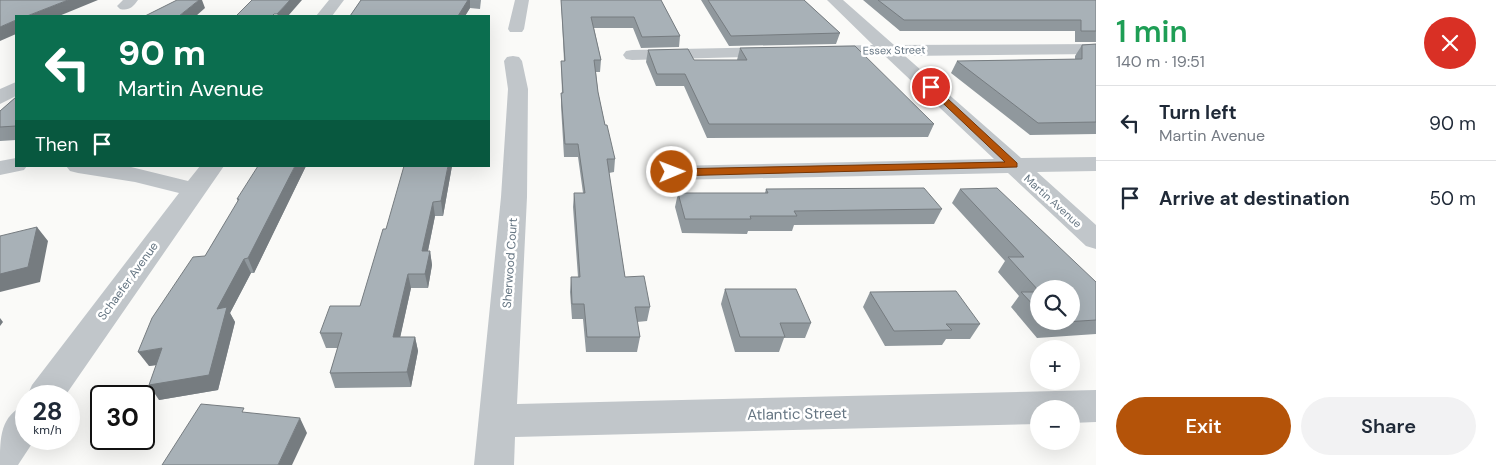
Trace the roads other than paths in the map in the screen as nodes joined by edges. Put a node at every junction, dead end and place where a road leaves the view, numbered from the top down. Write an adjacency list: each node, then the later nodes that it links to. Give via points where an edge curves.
1 (336, 0): 4 (street)
2 (522, 0): 5 (street)
3 (834, 0): 6 (street, Martin Avenue)
4 (325, 15)
5 (516, 29)
6 (891, 50): 7 (street, Essex Street); 9 (street, Essex Street); 15 (street, Martin Avenue)
7 (1096, 50)
8 (791, 52): 10 (street)
9 (811, 52)
10 (632, 55)
11 (513, 61): 25 (street, Sherwood Court, via 518,90 514,196)
12 (15, 89): 13 (street)
13 (0, 98)
14 (1096, 164): 15 (street)
15 (1013, 165): 20 (street); 22 (street, Martin Avenue)
16 (15, 166): 19 (street)
17 (84, 167): 21 (street, via 136,175)
18 (211, 167): 21 (street, Schaefer Avenue)
19 (0, 168)
20 (672, 172)
21 (195, 190): 23 (street, Schaefer Avenue)
22 (1096, 240)
23 (52, 385)
24 (1096, 406): 25 (street, Atlantic Street)
25 (498, 421): 28 (street, Sherwood Court)
26 (15, 437): 27 (street)
27 (0, 458)
28 (494, 465)

